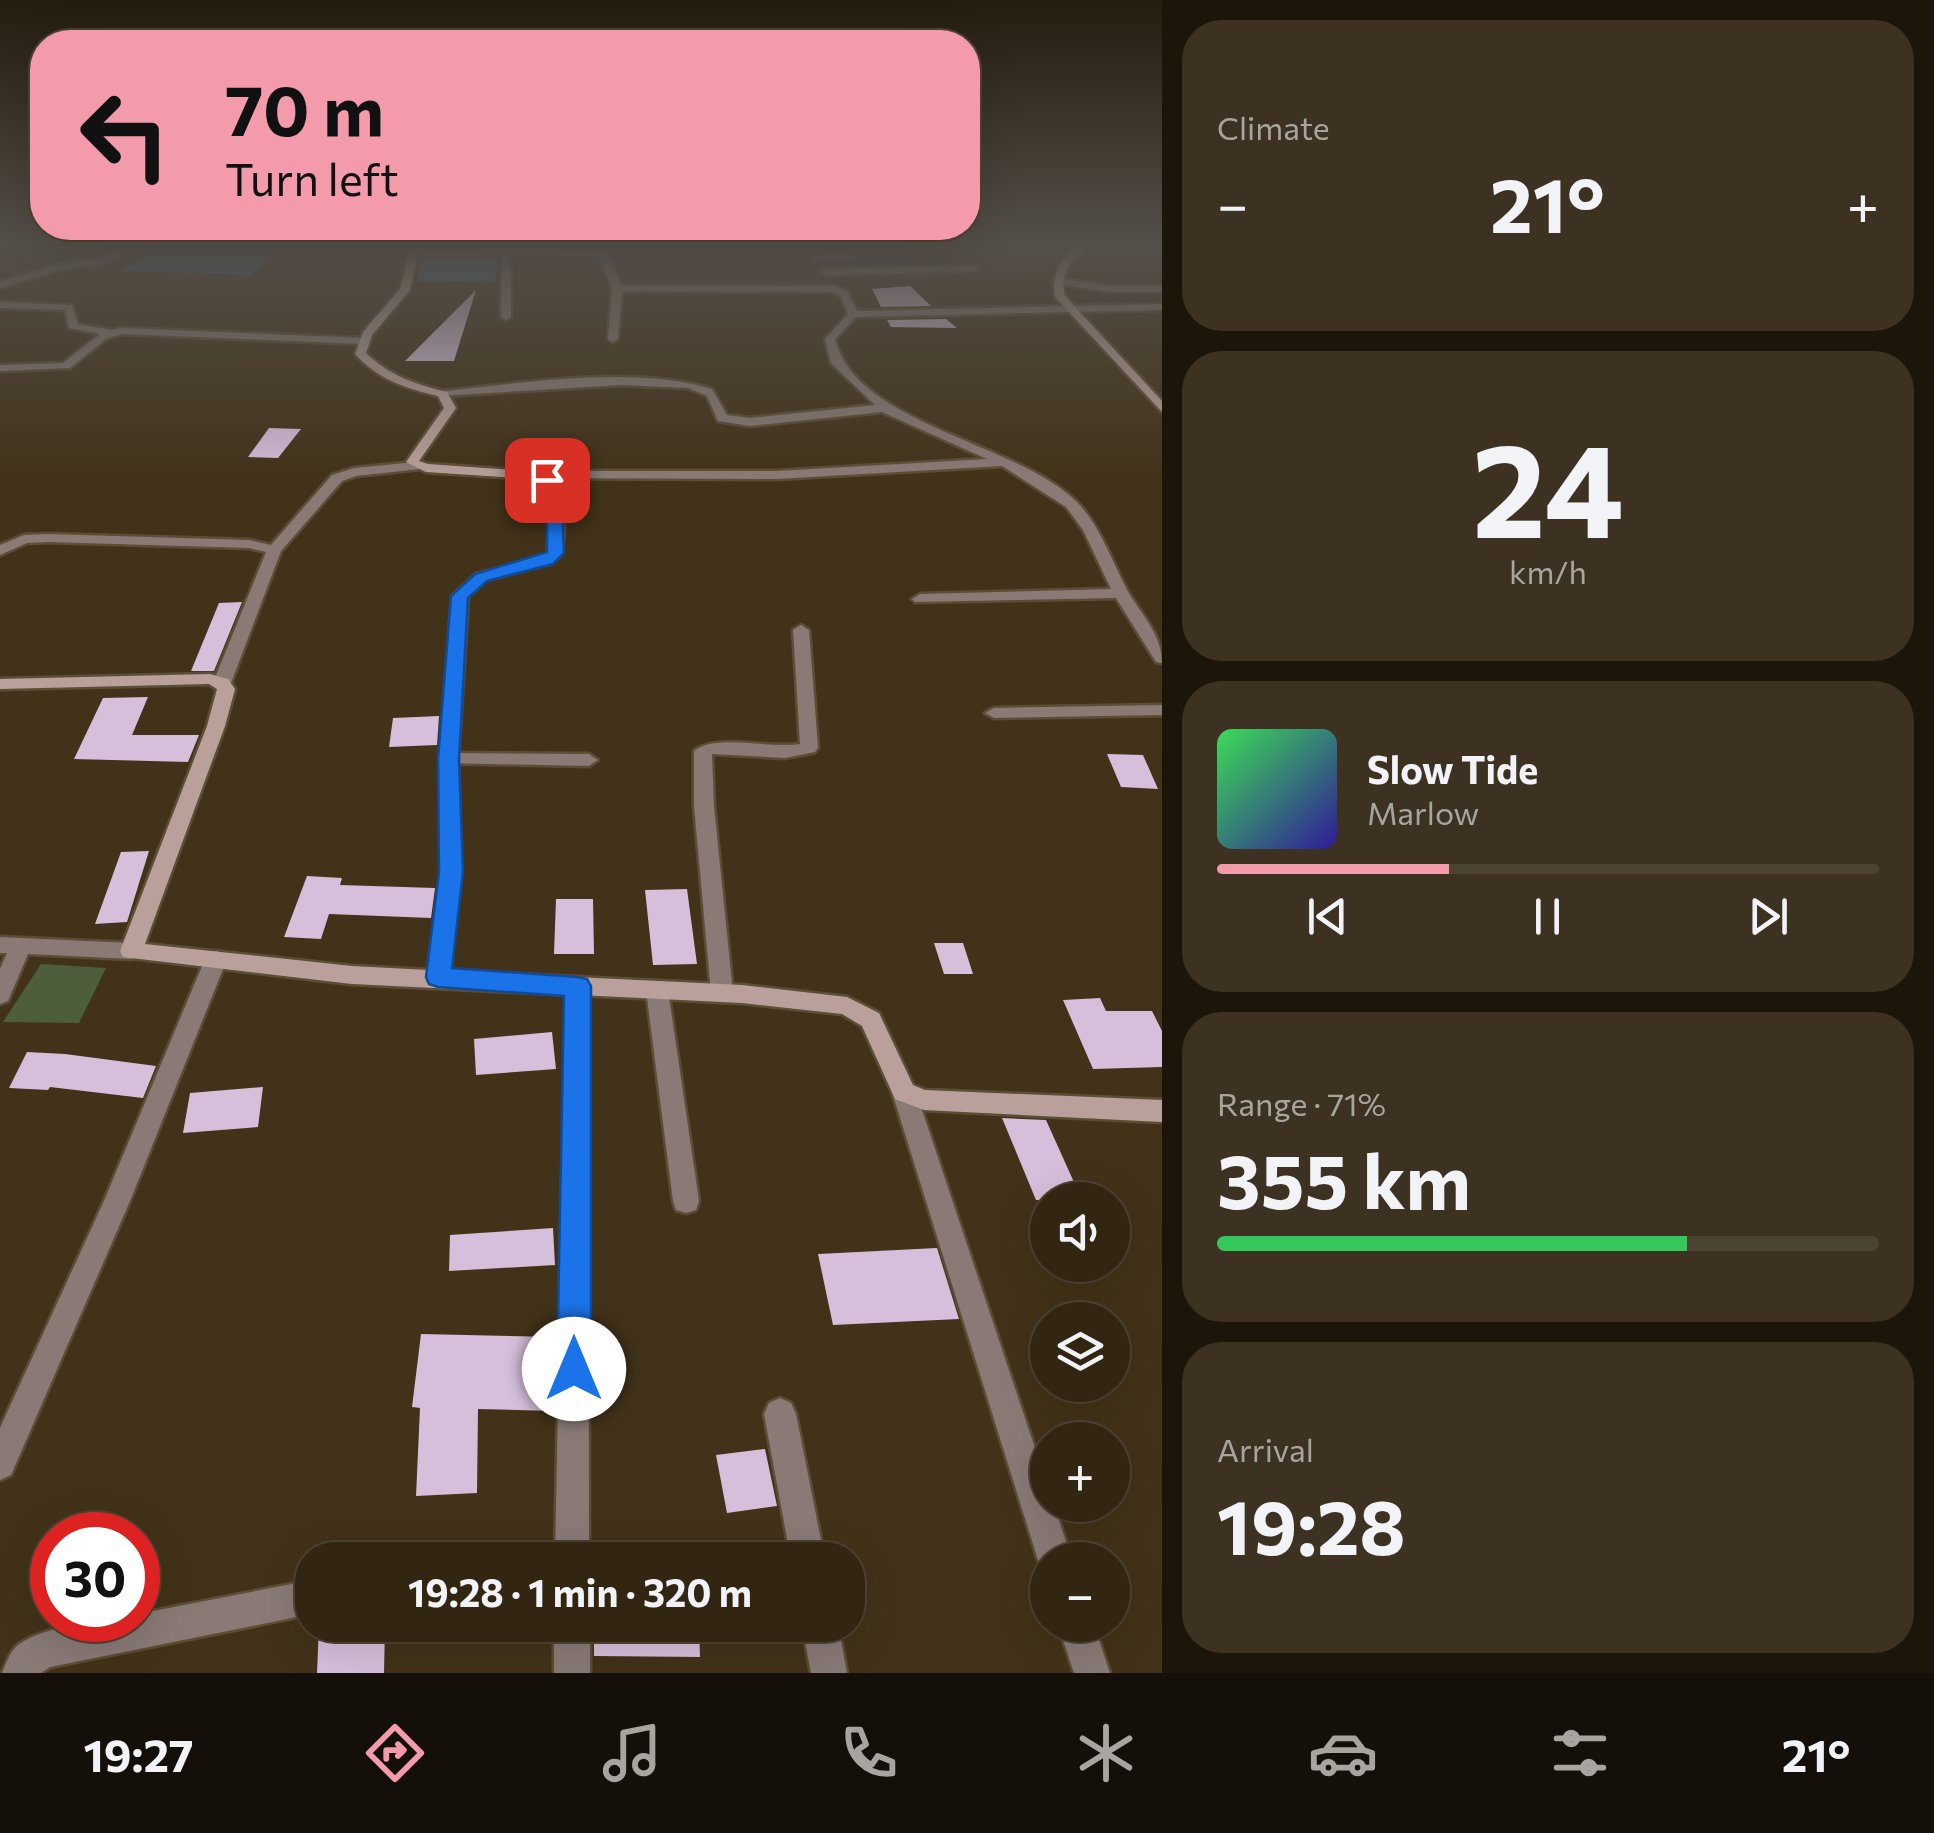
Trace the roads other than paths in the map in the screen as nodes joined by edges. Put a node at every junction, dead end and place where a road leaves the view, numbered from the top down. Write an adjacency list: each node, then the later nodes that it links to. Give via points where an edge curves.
1 (73, 324): 6 (street)
2 (378, 324): 8 (street)
3 (614, 324): 7 (street)
4 (843, 324): 11 (street, via 830,338 834,361)
5 (1079, 324): 12 (street)
6 (110, 334): 8 (street); 9 (street, via 66,366)
7 (613, 339)
8 (364, 341): 10 (street, via 360,354 377,370)
9 (0, 368)
10 (443, 394): 11 (street, via 591,382 688,386 706,389 722,418 750,422); 14 (street, via 450,408 418,450)
11 (884, 408): 13 (street)
12 (1162, 409)
13 (1006, 462): 15 (street, via 776,476); 18 (street, via 1071,504)
14 (414, 466): 15 (street); 16 (street, via 337,478)
15 (539, 475): 26 (street, via 552,489 555,553 481,578 460,596)
16 (274, 550): 17 (street, via 48,538 24,539); 22 (street)
17 (0, 551)
18 (1121, 593): 19 (street); 21 (street)
19 (920, 599)
20 (801, 630): 34 (street, via 809,748 704,751)
21 (1162, 658)
22 (222, 682): 23 (street); 29 (street, via 216,726)
23 (0, 684)
24 (1162, 710): 25 (street)
25 (994, 712)
26 (449, 759): 27 (street); 31 (street, via 451,872)
27 (589, 760)
28 (11, 945): 29 (street); 35 (street)
29 (131, 952): 30 (street)
30 (216, 959): 31 (street); 40 (street)
31 (438, 977): 32 (street)
32 (578, 986): 33 (street); 41 (street)
33 (657, 990): 34 (street); 38 (street)
34 (722, 993): 36 (street, via 860,1010)
35 (0, 995)
36 (904, 1092): 37 (street, via 924,1100); 43 (street)
37 (1162, 1111)
38 (686, 1200)
39 (780, 1414): 42 (street)
40 (0, 1464)
41 (572, 1542)
42 (805, 1542)
43 (1049, 1542)
44 (295, 1600): 48 (street, via 48,1650 30,1658)
45 (572, 1642): 49 (street)
46 (823, 1642): 50 (street)
47 (1082, 1642): 51 (street)
48 (20, 1673)
49 (572, 1673)
50 (828, 1673)
51 (1092, 1673)

